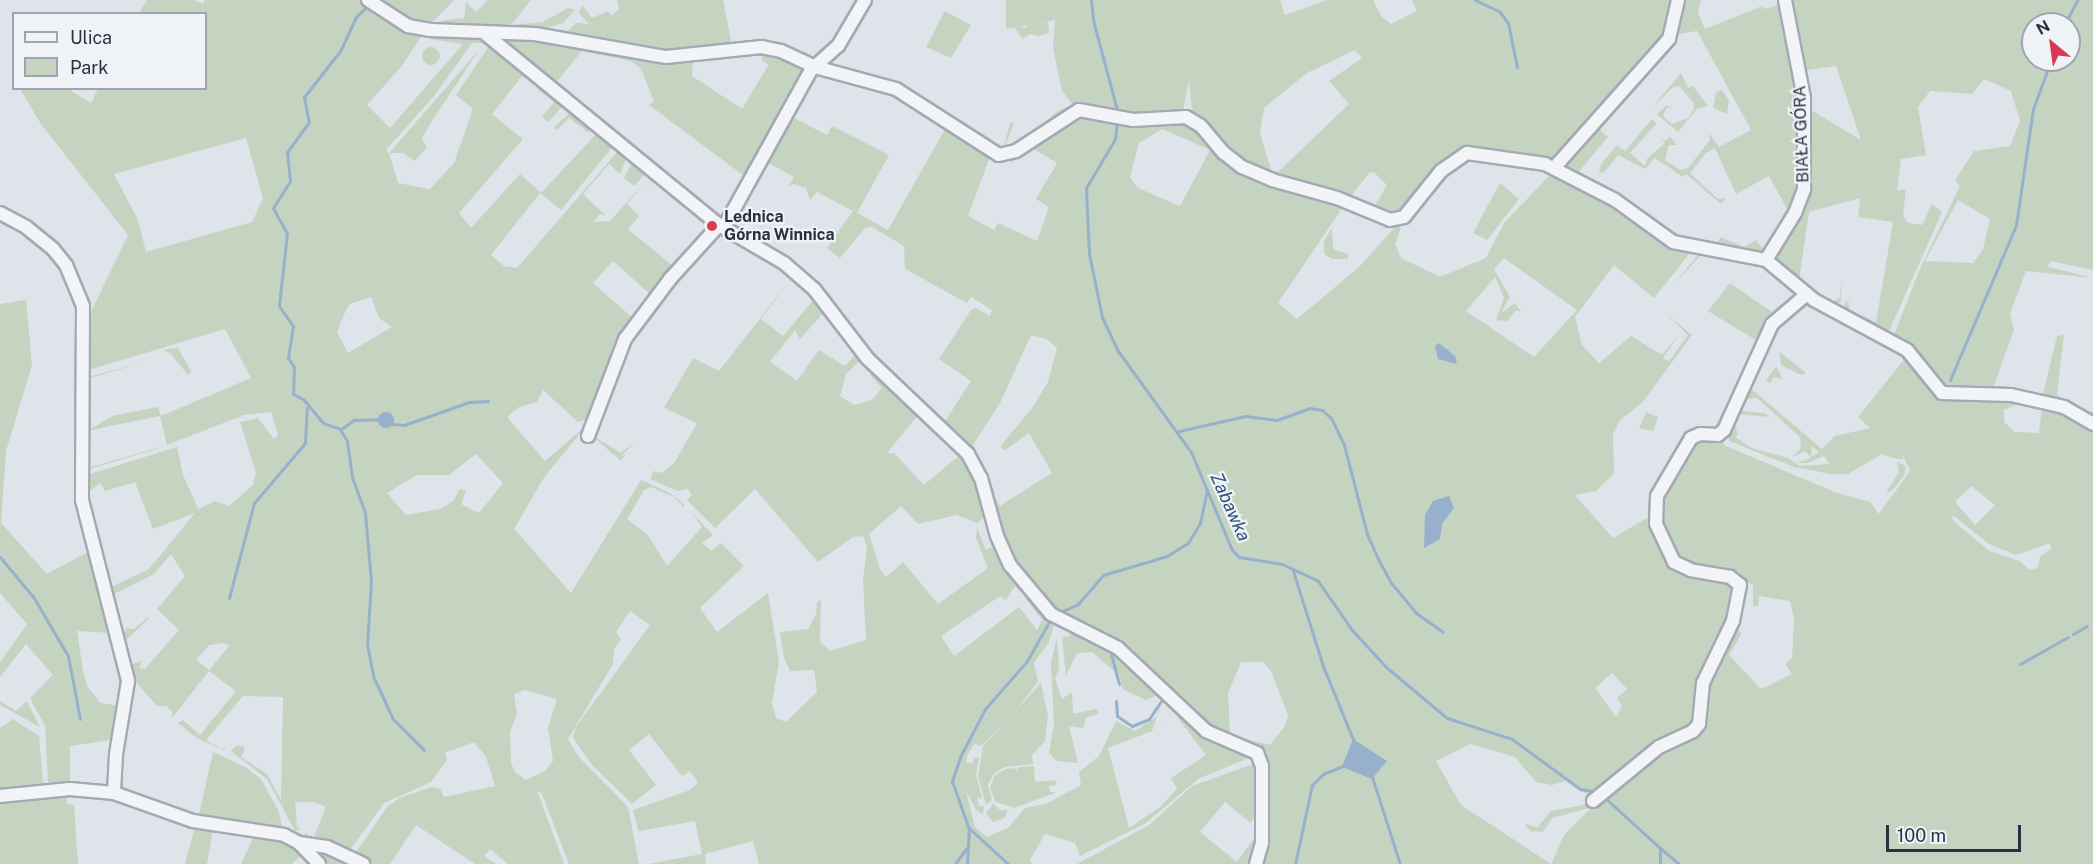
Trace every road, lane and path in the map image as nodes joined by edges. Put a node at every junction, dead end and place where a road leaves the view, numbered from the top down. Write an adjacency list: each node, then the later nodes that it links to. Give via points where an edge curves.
1 (368, 0): 5 (street, via 408,26)
2 (865, 0): 6 (street, via 838,46)
3 (1678, 0): 7 (street, via 1669,39)
4 (1785, 0): 10 (street, BIAŁA GÓRA, via 1804,98 1804,189 1795,213)
5 (483, 32): 6 (street, via 535,34 666,57 761,47); 9 (street)
6 (815, 67): 7 (street, via 896,89 999,155 1016,151 1072,112 1085,109 1124,118 1177,117 1194,121 1242,167 1390,220 1404,217 1441,171 1467,153 1489,153); 9 (street)
7 (1554, 168): 10 (street, via 1615,200 1674,242)
8 (0, 213): 14 (street, via 26,227 53,249 66,266 83,306 80,481 128,681)
9 (721, 226): 13 (street, via 670,279 625,339); 20 (street, via 803,278 897,390 968,454 981,478 997,536 1010,565 1051,614 1118,648 1206,731 1257,753 1262,766 1262,843)
10 (1766, 260): 11 (street)
11 (1807, 294): 12 (street, via 1907,350 1942,393 2011,395 2064,408); 16 (street, via 1772,324 1724,430 1718,435 1691,438 1657,496 1656,524 1674,562 1691,570 1730,577 1740,585 1733,621 1703,683 1699,724 1659,747)
12 (2093, 424)
13 (588, 436)
14 (114, 793): 15 (street, via 70,789); 17 (street, via 193,820 274,832)
15 (0, 796)
16 (1597, 796)
17 (299, 843): 18 (street); 19 (street, via 327,847)
18 (319, 864)
19 (363, 864)
20 (1256, 864)

